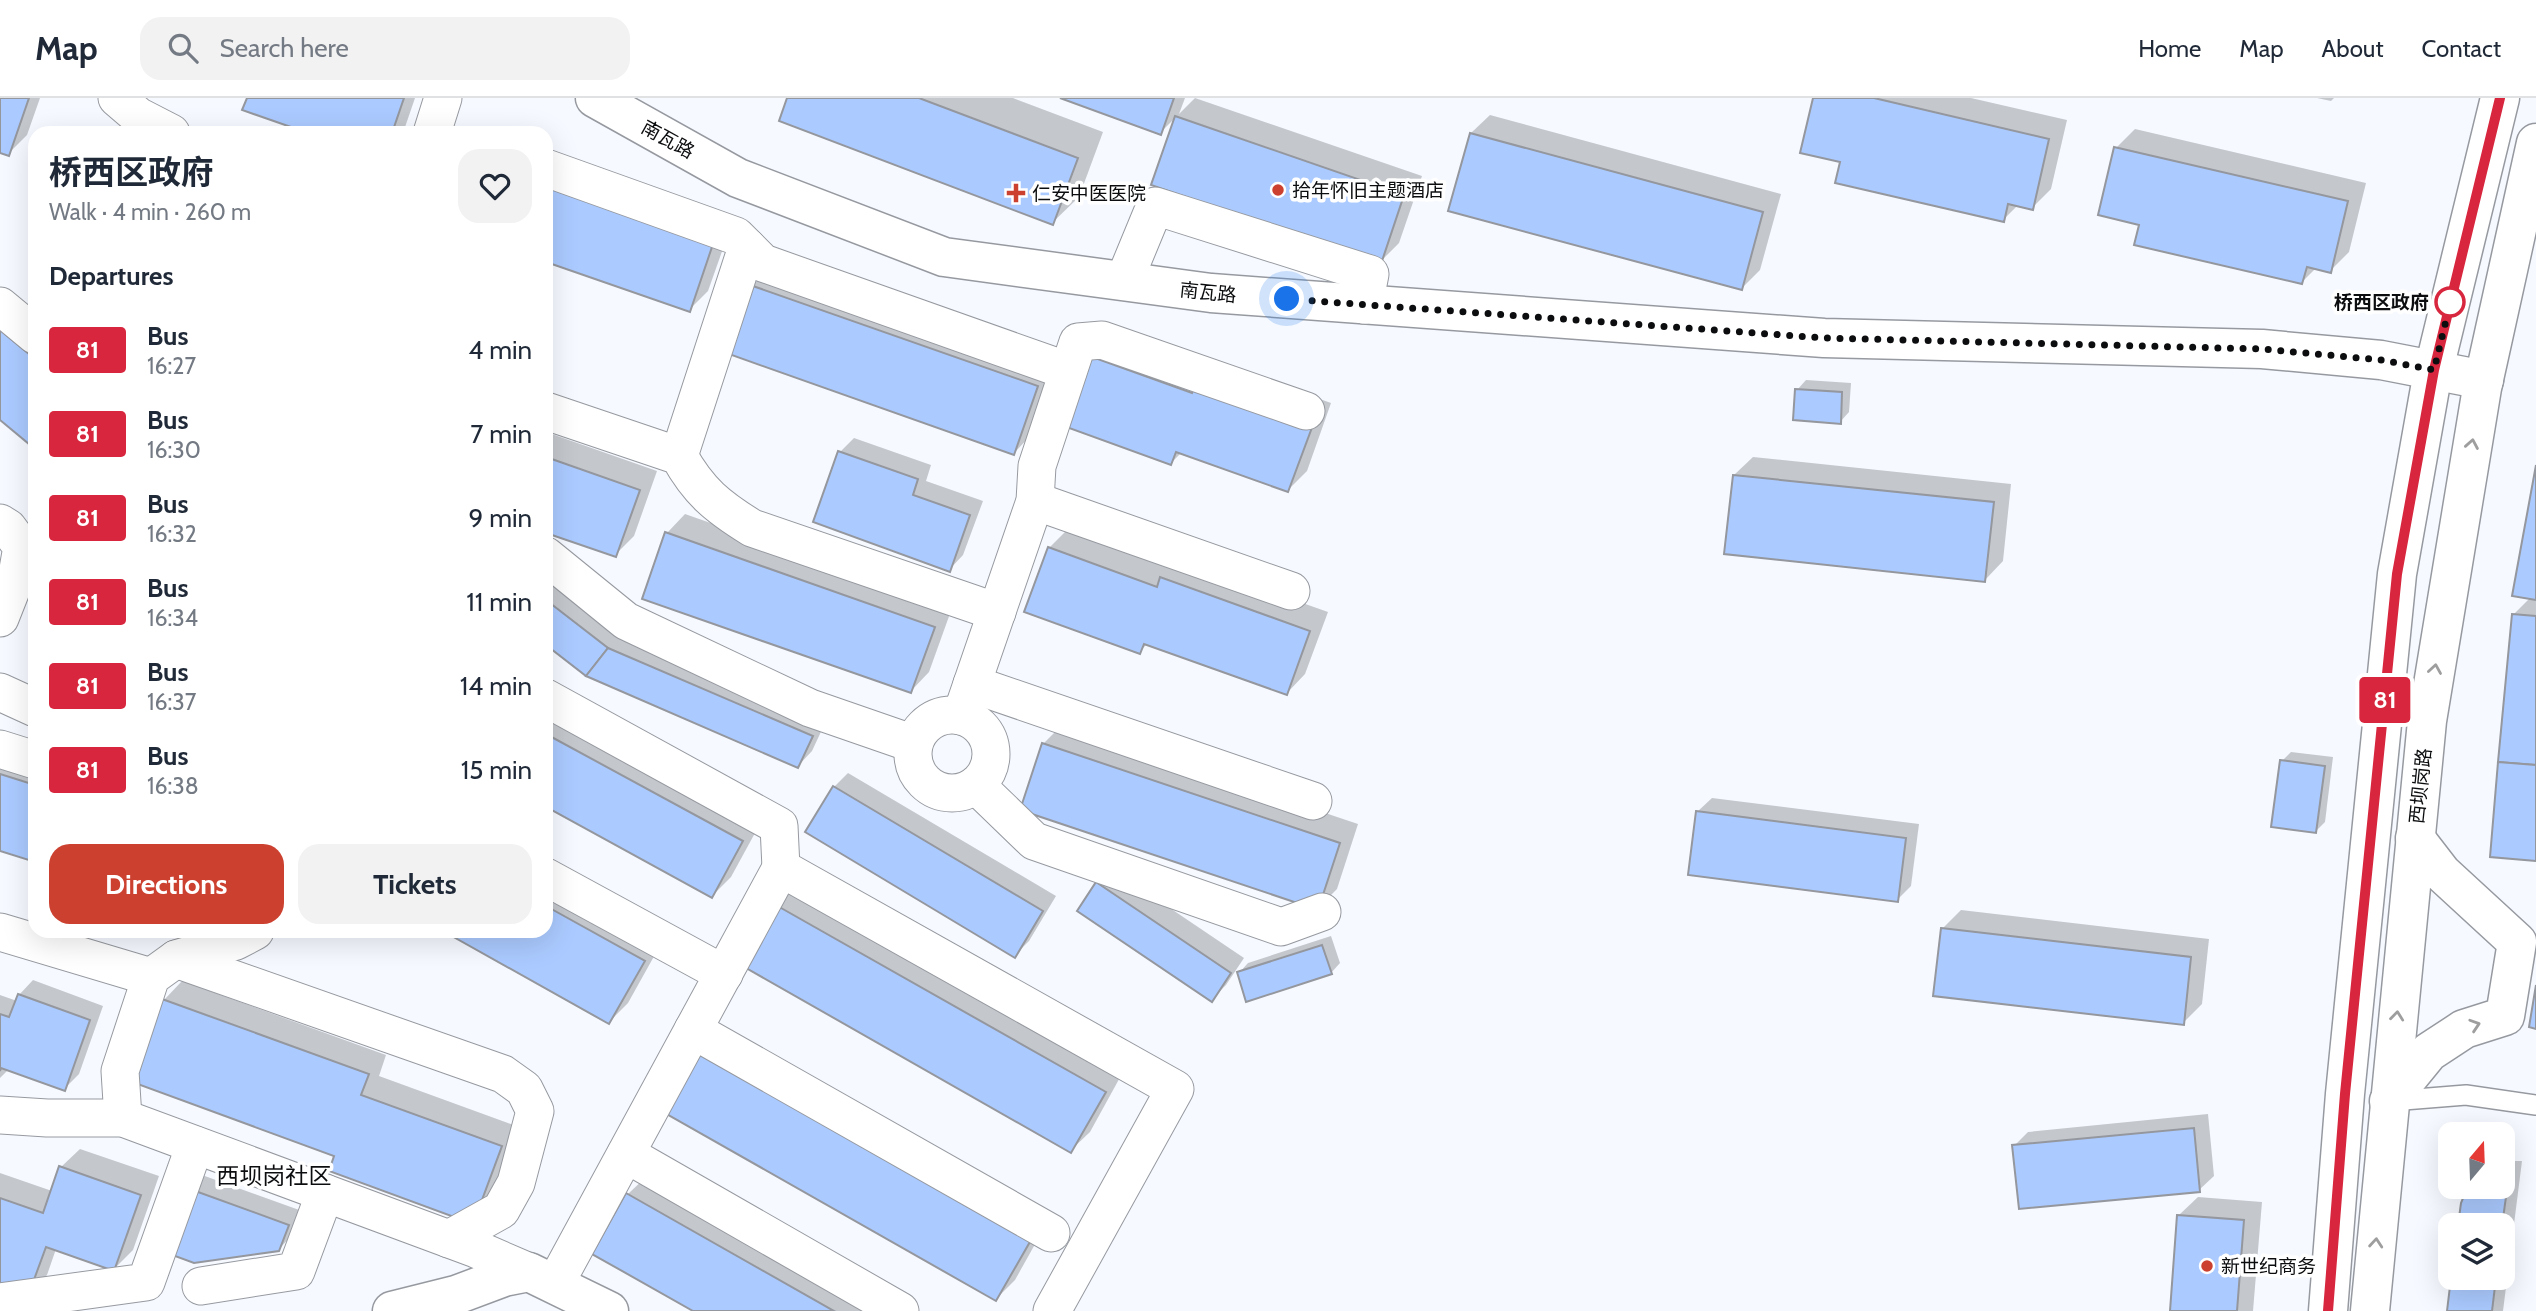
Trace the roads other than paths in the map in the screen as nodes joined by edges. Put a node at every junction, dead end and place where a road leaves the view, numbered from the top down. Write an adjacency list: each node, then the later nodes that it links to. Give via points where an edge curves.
1 (117, 98): 4 (street)
2 (595, 98): 8 (street, 南瓦路, via 738,178 944,257)
3 (2500, 98): 12 (street)
4 (157, 126)
5 (2536, 143): 14 (street, 西坝岗路)
6 (553, 171): 7 (street, via 736,236)
7 (747, 247): 13 (street, via 763,263); 17 (street)
8 (1124, 281): 9 (street, 南瓦路); 9 (street, via 1155,206 1370,274)
9 (1364, 305): 12 (street, 南瓦路, via 1824,338 2262,349 2381,360)
10 (0, 306): 11 (street)
11 (28, 329)
12 (2434, 370): 14 (street, 南瓦路); 42 (street, via 2397,574)
13 (1068, 371): 15 (street, via 1078,342 1102,340); 18 (street, via 1037,466)
14 (2484, 380): 33 (street, 西坝岗路, one-way to 14, via 2429,708)
15 (1306, 411)
16 (553, 413): 17 (street)
17 (679, 456): 22 (street, via 705,495 752,528)
18 (1035, 501): 21 (street); 22 (street)
19 (0, 523): 23 (street, via 22,548)
20 (553, 562): 28 (street, via 626,621 810,708)
21 (1292, 591)
22 (997, 612): 25 (street)
23 (0, 618)
24 (0, 692): 27 (street)
25 (967, 700): 28 (street, via 923,727); 31 (street, via 972,720 988,739 991,752 985,775); 32 (street)
26 (553, 702): 34 (street, via 779,826)
27 (28, 705)
28 (914, 744): 31 (street, via 914,765 930,787 954,793)
29 (0, 749): 30 (street)
30 (28, 758)
31 (976, 785): 36 (street, via 1034,841 1281,927)
32 (1313, 801)
33 (2415, 838): 43 (street, 西坝岗路, one-way to 33); 43 (street, one-way to 33, via 2429,1052 2463,1029 2505,1016 2517,942 2442,873)
34 (781, 868): 40 (street); 58 (street, via 1175,1089)
35 (553, 881): 40 (street)
36 (1322, 912)
37 (0, 932): 39 (street)
38 (242, 938): 39 (street)
39 (164, 968): 46 (street, via 120,1071); 51 (street, via 503,1074 523,1089 535,1111 516,1183 501,1210)
40 (724, 974): 41 (street)
41 (693, 1030): 48 (street); 50 (street)
42 (2345, 1094): 43 (street); 59 (street)
43 (2389, 1101): 44 (lane, via 2466,1095); 60 (street, 西坝岗路, one-way to 43)
44 (2536, 1105)
45 (0, 1115): 46 (street)
46 (123, 1118): 47 (street)
47 (195, 1145): 49 (street); 54 (street, via 146,1282)
48 (625, 1154): 52 (street); 57 (street)
49 (325, 1193): 51 (street); 53 (street, via 296,1272)
50 (1051, 1233)
51 (449, 1239): 52 (street)
52 (542, 1278): 55 (street, via 504,1277); 56 (street)
53 (201, 1286)
54 (0, 1303)
55 (392, 1311)
56 (609, 1311)
57 (900, 1311)
58 (1052, 1311)
59 (2328, 1311)
60 (2370, 1311)

